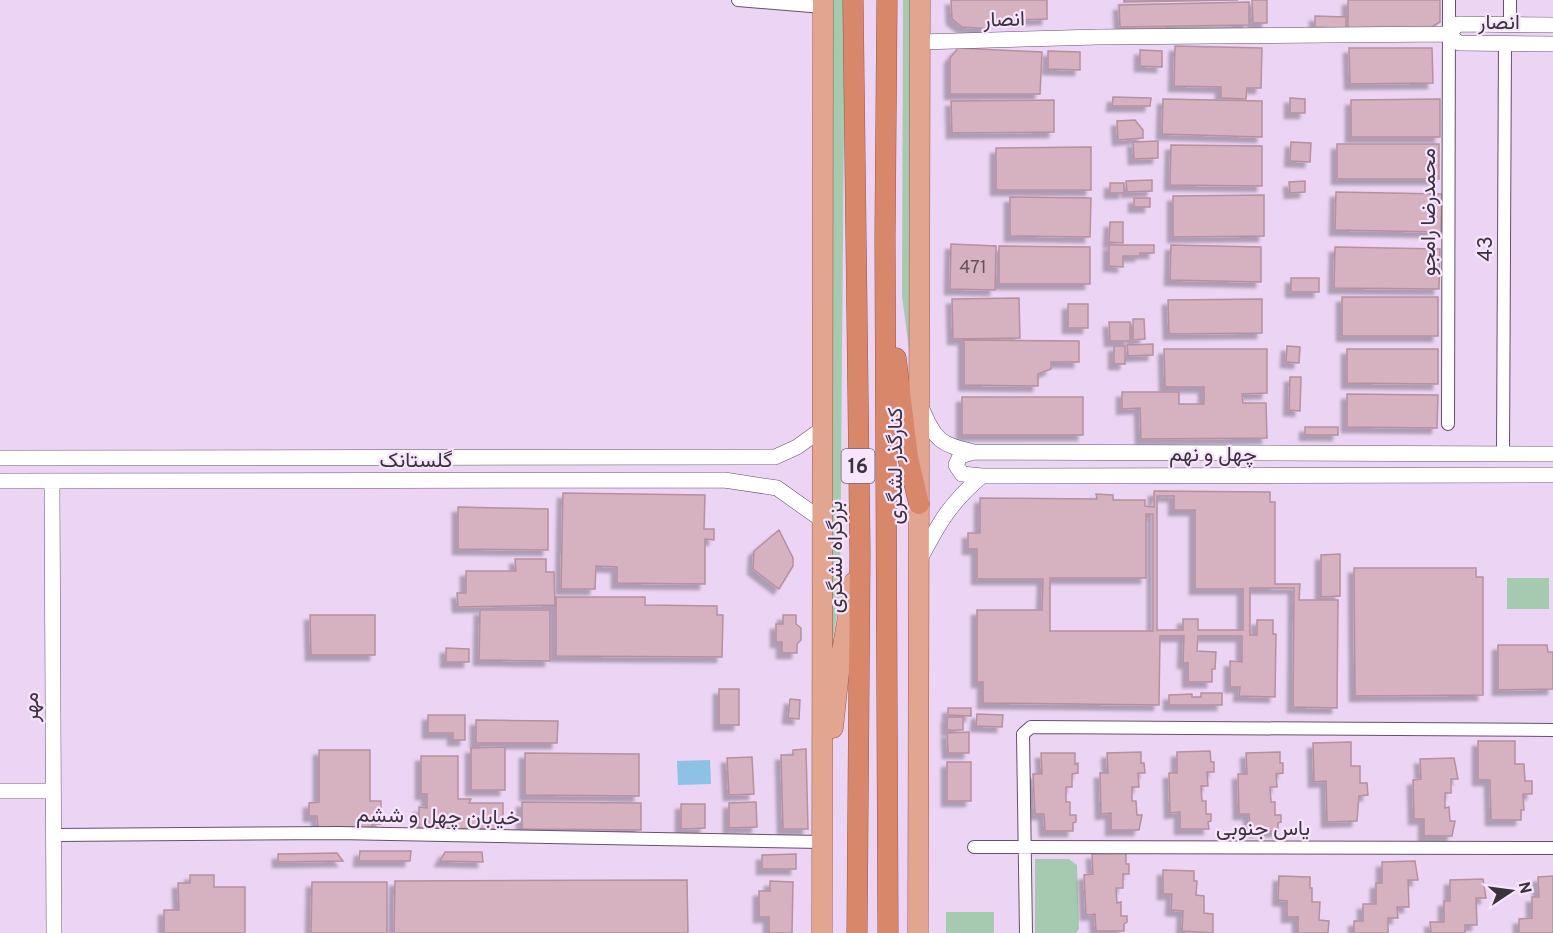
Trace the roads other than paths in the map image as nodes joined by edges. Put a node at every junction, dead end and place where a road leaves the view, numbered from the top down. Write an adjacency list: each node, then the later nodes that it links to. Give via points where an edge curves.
1 (738, 0): 7 (street)
2 (853, 0): 30 (highway, بزرگراه لشگری / 16)
3 (887, 0): 14 (highway, 16)
4 (920, 0): 11 (main road, کنارگذر لشگری)
5 (1449, 0): 10 (street, محمدرضا رامجو)
6 (1510, 0): 8 (street)
7 (823, 4): 17 (main road)
8 (1510, 25): 9 (street, انصار); 10 (street, انصار, via 1458,24)
9 (1553, 25)
10 (1448, 34): 11 (street, انصار); 12 (street, انصار, via 1459,43); 16 (street, محمدرضا رامجو)
11 (920, 42): 15 (main road, کنارگذر لشگری)
12 (1505, 43): 13 (street, انصار); 19 (street, 43)
13 (1553, 44)
14 (885, 264): 28 (highway, via 908,458); 44 (highway, 16)
15 (919, 403): 18 (street, چهل و نهم, via 937,439); 28 (main road, کنارگذر لشگری)
16 (1448, 424)
17 (822, 429): 22 (street, گلستانک, via 775,457); 29 (main road)
18 (974, 452): 19 (street, چهل و نهم); 24 (street, via 960,456 956,465 962,474)
19 (1503, 454): 20 (street, چهل و نهم)
20 (1553, 454)
21 (0, 458): 22 (street, گلستانک)
22 (120, 458): 25 (street)
23 (1553, 475): 24 (street, چهل و نهم)
24 (982, 476): 31 (street, via 941,519)
25 (117, 480): 27 (street, گلستانک); 29 (street, گلستانک, via 724,480 777,488)
26 (0, 481): 27 (street, گلستانک)
27 (52, 481): 33 (street, مهر)
28 (919, 504): 31 (main road, کنارگذر لشگری)
29 (822, 520): 35 (main road)
30 (860, 553): 35 (main road, via 840,663); 43 (highway, بزرگراه لشگری / 16)
31 (919, 562): 40 (main road, کنارگذر لشگری)
32 (1553, 730): 38 (street, via 1031,727 1023,734)
33 (52, 790): 34 (street); 36 (street, مهر)
34 (0, 791)
35 (822, 833): 36 (street, خیابان چهل و ششم); 42 (main road)
36 (54, 835): 41 (street, مهر)
37 (974, 847): 38 (street, یاس جنوبی)
38 (1026, 847): 39 (street, یاس جنوبی); 47 (street)
39 (1553, 848)
40 (918, 879): 45 (main road); 46 (main road, کنارگذر لشگری)
41 (54, 933)
42 (822, 933)
43 (857, 933)
44 (888, 933)
45 (913, 933)
46 (918, 933)
47 (1026, 933)

